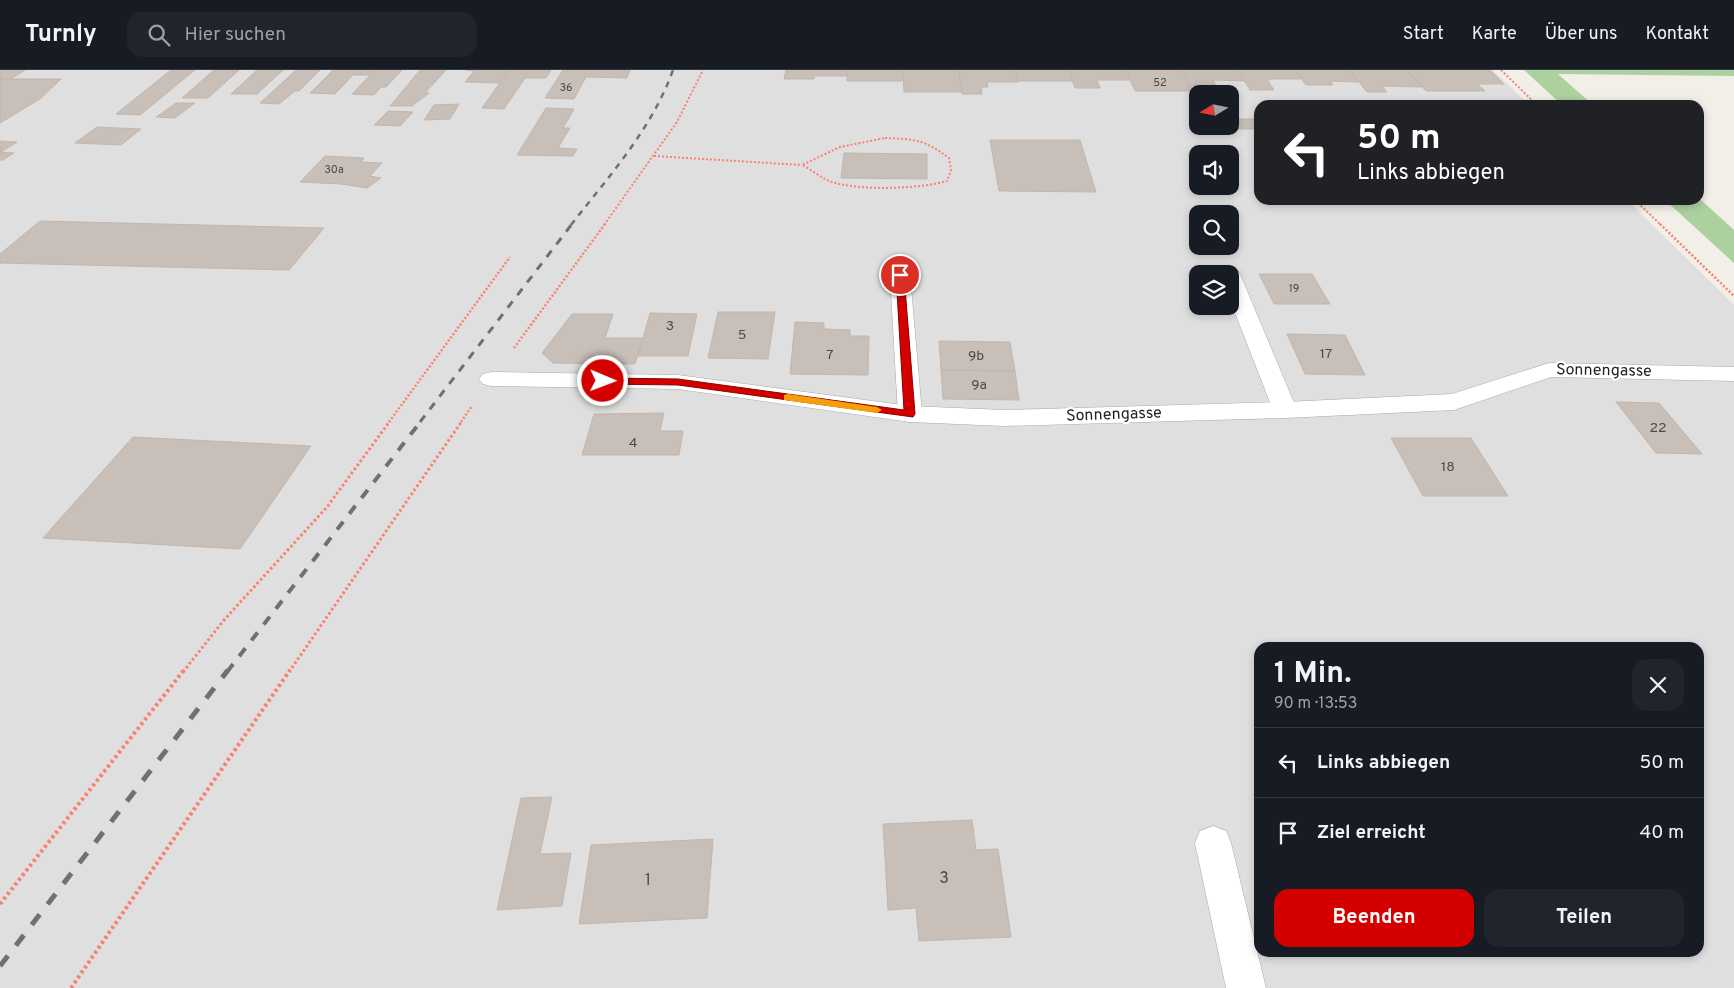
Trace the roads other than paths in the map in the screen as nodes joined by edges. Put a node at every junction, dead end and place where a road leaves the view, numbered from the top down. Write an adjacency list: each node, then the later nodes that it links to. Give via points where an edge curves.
1 (900, 275): 6 (street)
2 (1239, 297): 5 (street)
3 (1734, 374): 5 (street, Sonnengasse, via 1549,370 1454,402)
4 (491, 378): 6 (street, Sonnengasse, via 678,382)
5 (1284, 410): 6 (street, Sonnengasse, via 1004,418)
6 (910, 414)
7 (1213, 843): 8 (street)
8 (1246, 988)

